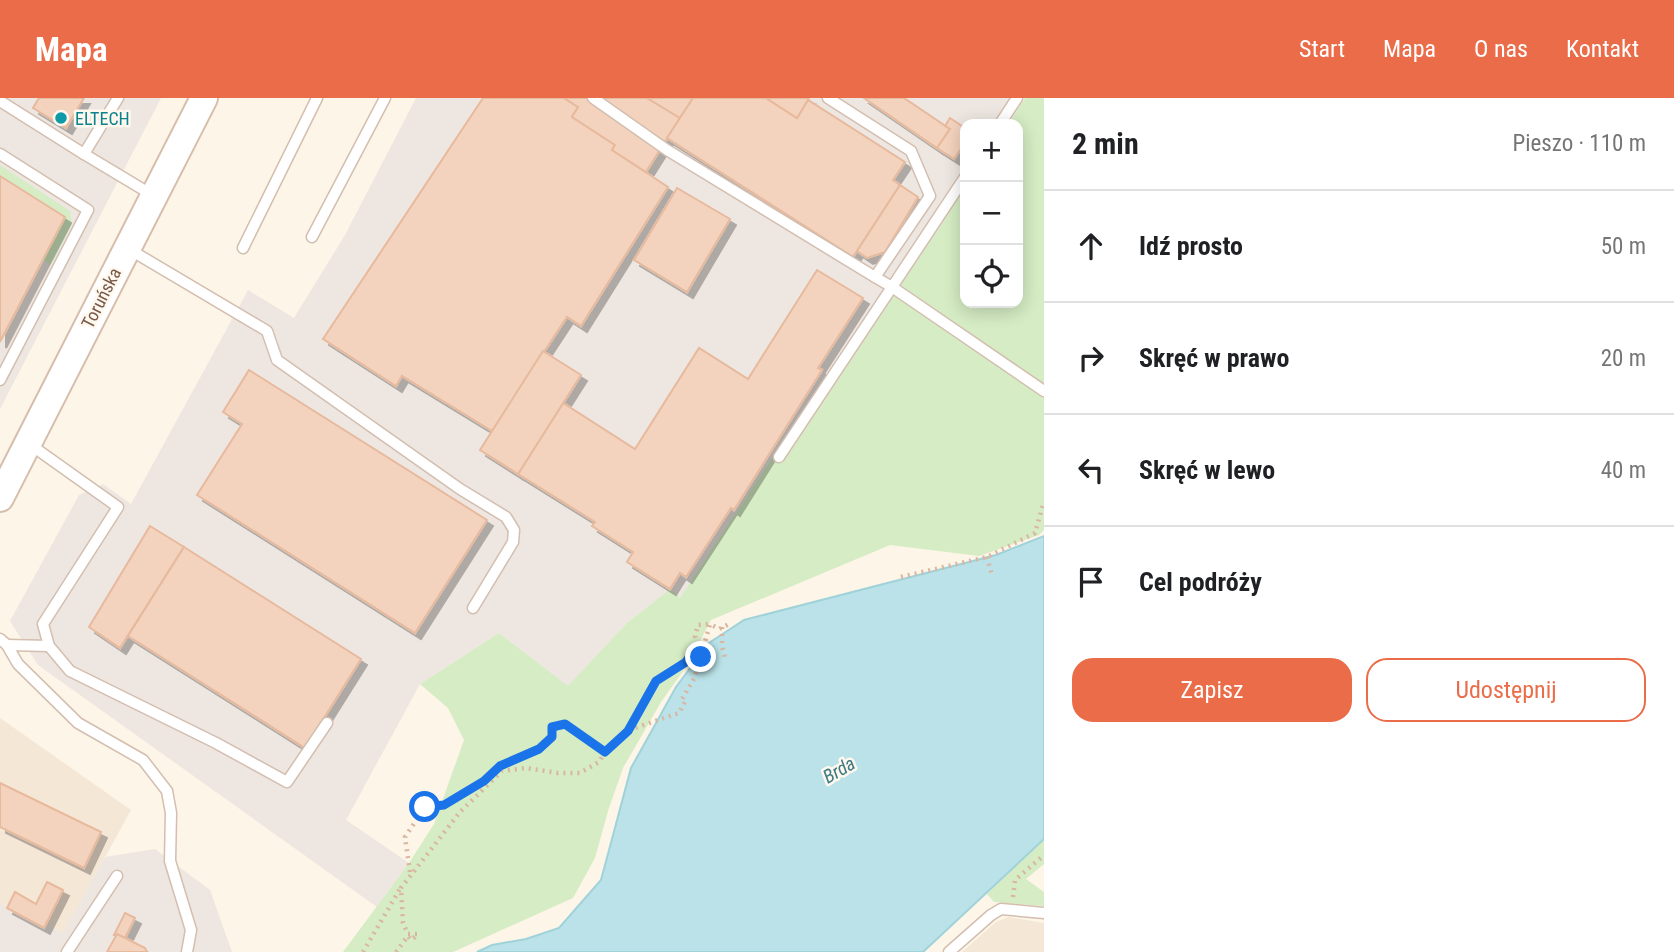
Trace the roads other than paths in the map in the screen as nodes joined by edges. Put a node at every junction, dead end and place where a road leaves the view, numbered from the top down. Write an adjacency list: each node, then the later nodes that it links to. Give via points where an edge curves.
1 (118, 98): 11 (lane)
2 (204, 98): 13 (street, Toruńska)
3 (317, 98): 16 (lane)
4 (385, 98): 14 (lane)
5 (593, 98): 17 (lane, via 667,150)
6 (828, 98): 17 (lane, via 911,151 930,196)
7 (1017, 98): 9 (lane)
8 (0, 101): 11 (lane)
9 (1003, 119)
10 (0, 154): 19 (lane, via 88,210)
11 (85, 154): 13 (lane)
12 (962, 182): 18 (lane)
13 (154, 196): 15 (street, Toruńska)
14 (312, 237)
15 (127, 247): 21 (street, Toruńska); 24 (lane, via 267,331 277,360 506,517 514,530 513,542)
16 (243, 248)
17 (875, 277): 18 (lane)
18 (892, 287): 20 (lane); 22 (lane)
19 (0, 380)
20 (1044, 391)
21 (28, 443): 23 (street, Toruńska); 26 (lane, via 118,507 43,624)
22 (779, 457)
23 (0, 498)
24 (473, 608)
25 (4, 642): 26 (lane); 31 (lane, via 18,664 78,723 143,760 167,790 170,861 191,930)
26 (49, 646): 27 (lane, via 69,671 287,782)
27 (327, 723)
28 (117, 876): 30 (lane)
29 (1044, 913): 32 (lane, via 1001,909)
30 (67, 952)
31 (187, 952)
32 (949, 952)

